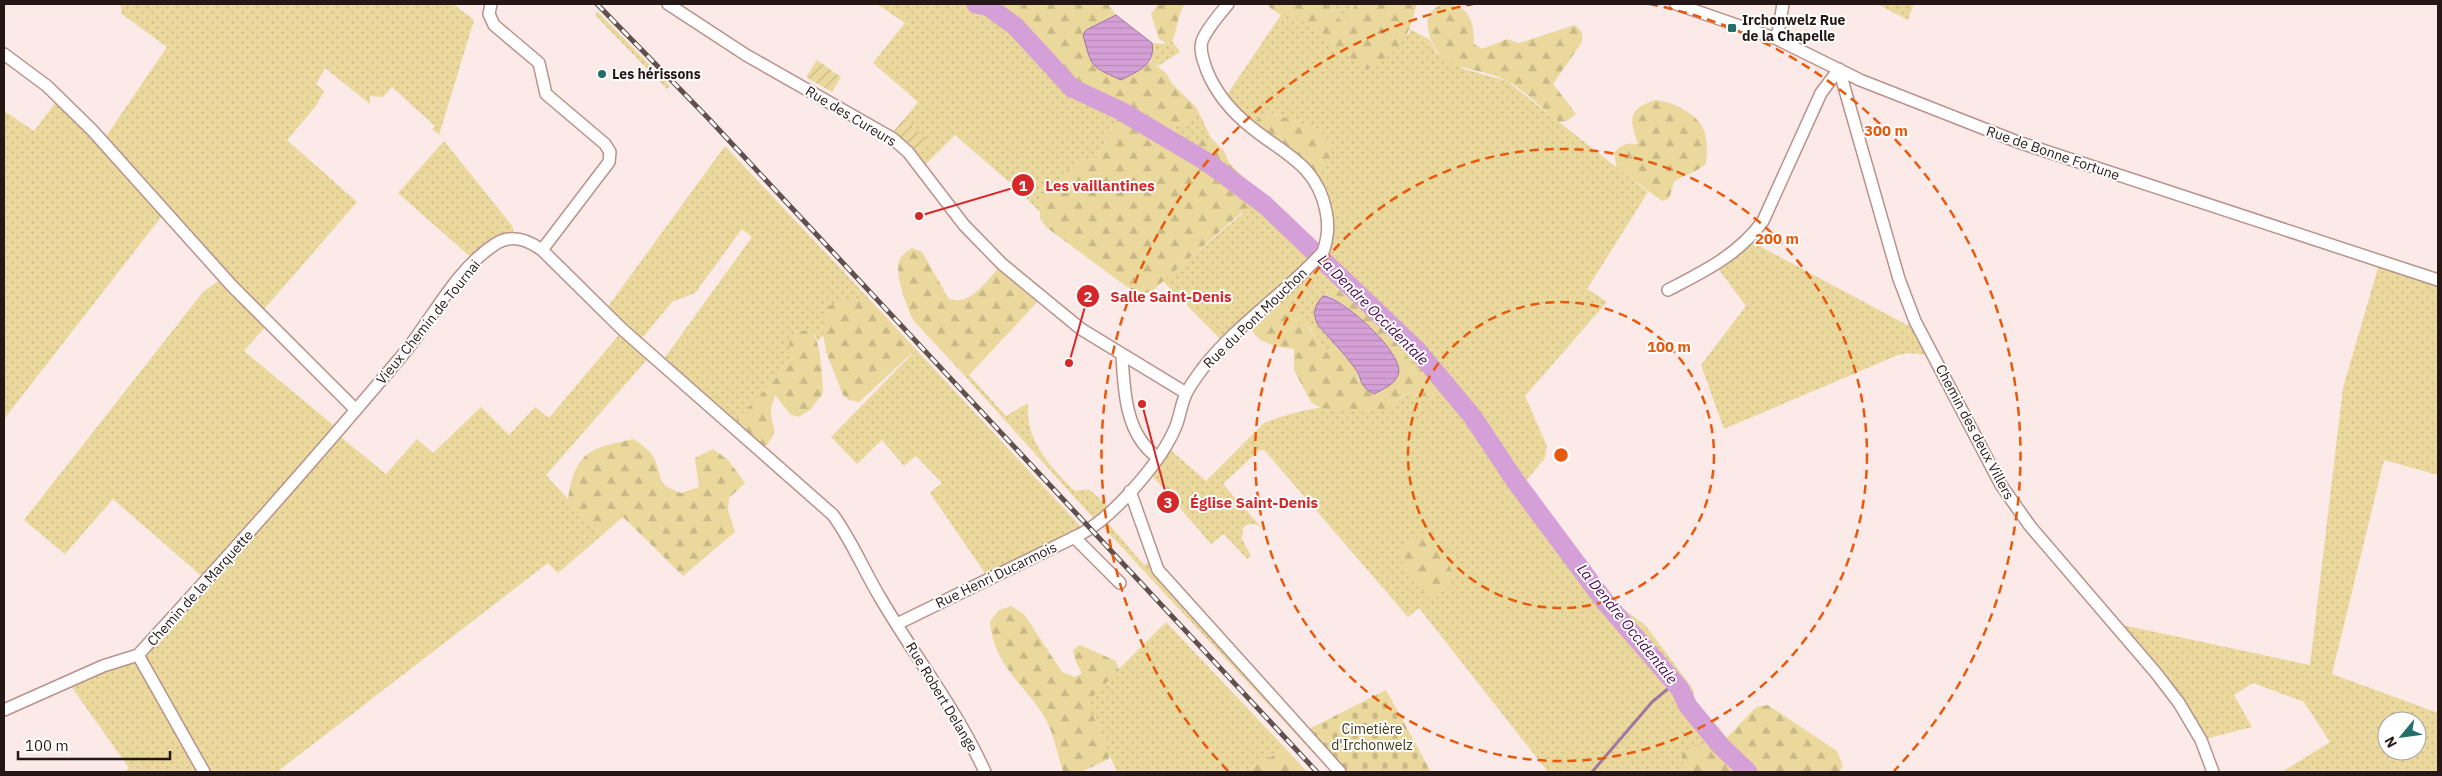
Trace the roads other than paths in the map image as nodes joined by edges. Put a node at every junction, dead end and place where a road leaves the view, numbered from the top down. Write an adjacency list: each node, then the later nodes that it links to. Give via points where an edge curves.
1 (491, 4): 9 (street, via 489,14 494,25 539,63 546,94 605,144 610,152 609,162)
2 (668, 4): 12 (street, Rue des Cureurs, via 746,55 892,138 908,152 964,225 1002,264 1081,329)
3 (1228, 4): 13 (street, Rue du Pont Mouchon, via 1202,41 1206,68 1214,85 1239,116 1290,154 1314,178 1323,197 1329,232 1323,252 1224,344)
4 (1676, 4): 6 (street, Rue de Bonne Fortune)
5 (1783, 4): 6 (street)
6 (1777, 39): 8 (street, Rue de Bonne Fortune)
7 (4, 54): 14 (street, via 47,86 92,130 232,286)
8 (1839, 69): 10 (street, Rue de Bonne Fortune, via 1913,101 2072,161); 11 (street, via 1820,93 1756,231 1716,266); 25 (street, Chemin des deux Villers, via 1899,279 1913,314 2001,485 2030,526 2156,673 2201,740)
9 (542, 250): 14 (street, Vieux Chemin de Tournai, via 529,241 513,238 491,247 451,290 404,354); 19 (street, Vieux Chemin de Tournai, via 638,344 834,515)
10 (2438, 280)
11 (1668, 290)
12 (1122, 355): 13 (street, Rue des Cureurs); 15 (street, via 1130,417 1141,441)
13 (1186, 393): 15 (street, Rue du Pont Mouchon, via 1176,427)
14 (356, 410): 20 (street, Chemin de la Marquette)
15 (1157, 457): 16 (street, Rue Henri Ducarmois)
16 (1130, 491): 17 (street, Rue Henri Ducarmois, via 1095,525); 24 (street, via 1158,570)
17 (1074, 537): 18 (street); 19 (street, Rue Henri Ducarmois)
18 (1120, 583)
19 (897, 624): 23 (street, Rue Robert Delange, via 964,727)
20 (138, 655): 21 (street, Chemin de la Marquette, via 104,666); 22 (street)
21 (4, 710)
22 (204, 772)
23 (985, 772)
24 (1340, 772)
25 (2213, 772)

